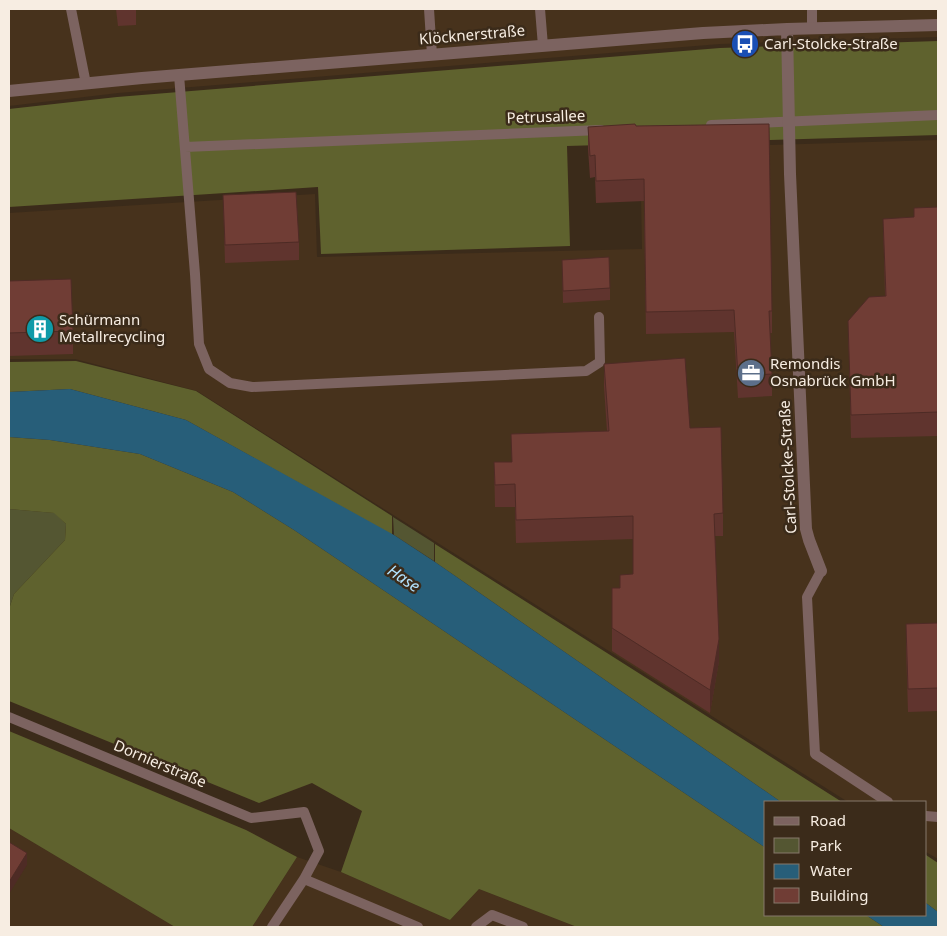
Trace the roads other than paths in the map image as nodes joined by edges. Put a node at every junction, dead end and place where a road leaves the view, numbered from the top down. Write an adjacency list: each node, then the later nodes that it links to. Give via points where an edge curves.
1 (71, 9): 11 (lane)
2 (429, 9): 9 (lane)
3 (540, 9): 8 (lane)
4 (812, 9): 7 (lane)
5 (938, 26): 7 (street, Klöcknerstraße)
6 (787, 29): 7 (street, Klöcknerstraße); 8 (street, Klöcknerstraße); 14 (street, Carl-Stolcke-Straße)
7 (812, 29)
8 (542, 46): 9 (street, Klöcknerstraße)
9 (432, 54): 10 (street, Klöcknerstraße)
10 (179, 75): 11 (street, Klöcknerstraße); 17 (lane)
11 (86, 84): 12 (street, Klöcknerstraße)
12 (9, 91)
13 (938, 116): 14 (lane)
14 (788, 122): 15 (lane); 19 (street, Carl-Stolcke-Straße, via 806,529)
15 (702, 126)
16 (615, 130): 17 (lane, Petrusallee)
17 (185, 147): 18 (lane, via 199,344 209,369 230,383 252,386 586,372 600,362)
18 (599, 317)
19 (821, 571): 21 (lane, via 807,597 815,754)
20 (9, 717): 22 (lane, Dornierstraße, via 251,818 304,812 319,851)
21 (886, 801)
22 (304, 879): 23 (lane); 24 (lane)
23 (272, 927)
24 (418, 927)
25 (476, 927): 26 (lane, via 492,915)
26 (523, 927)

